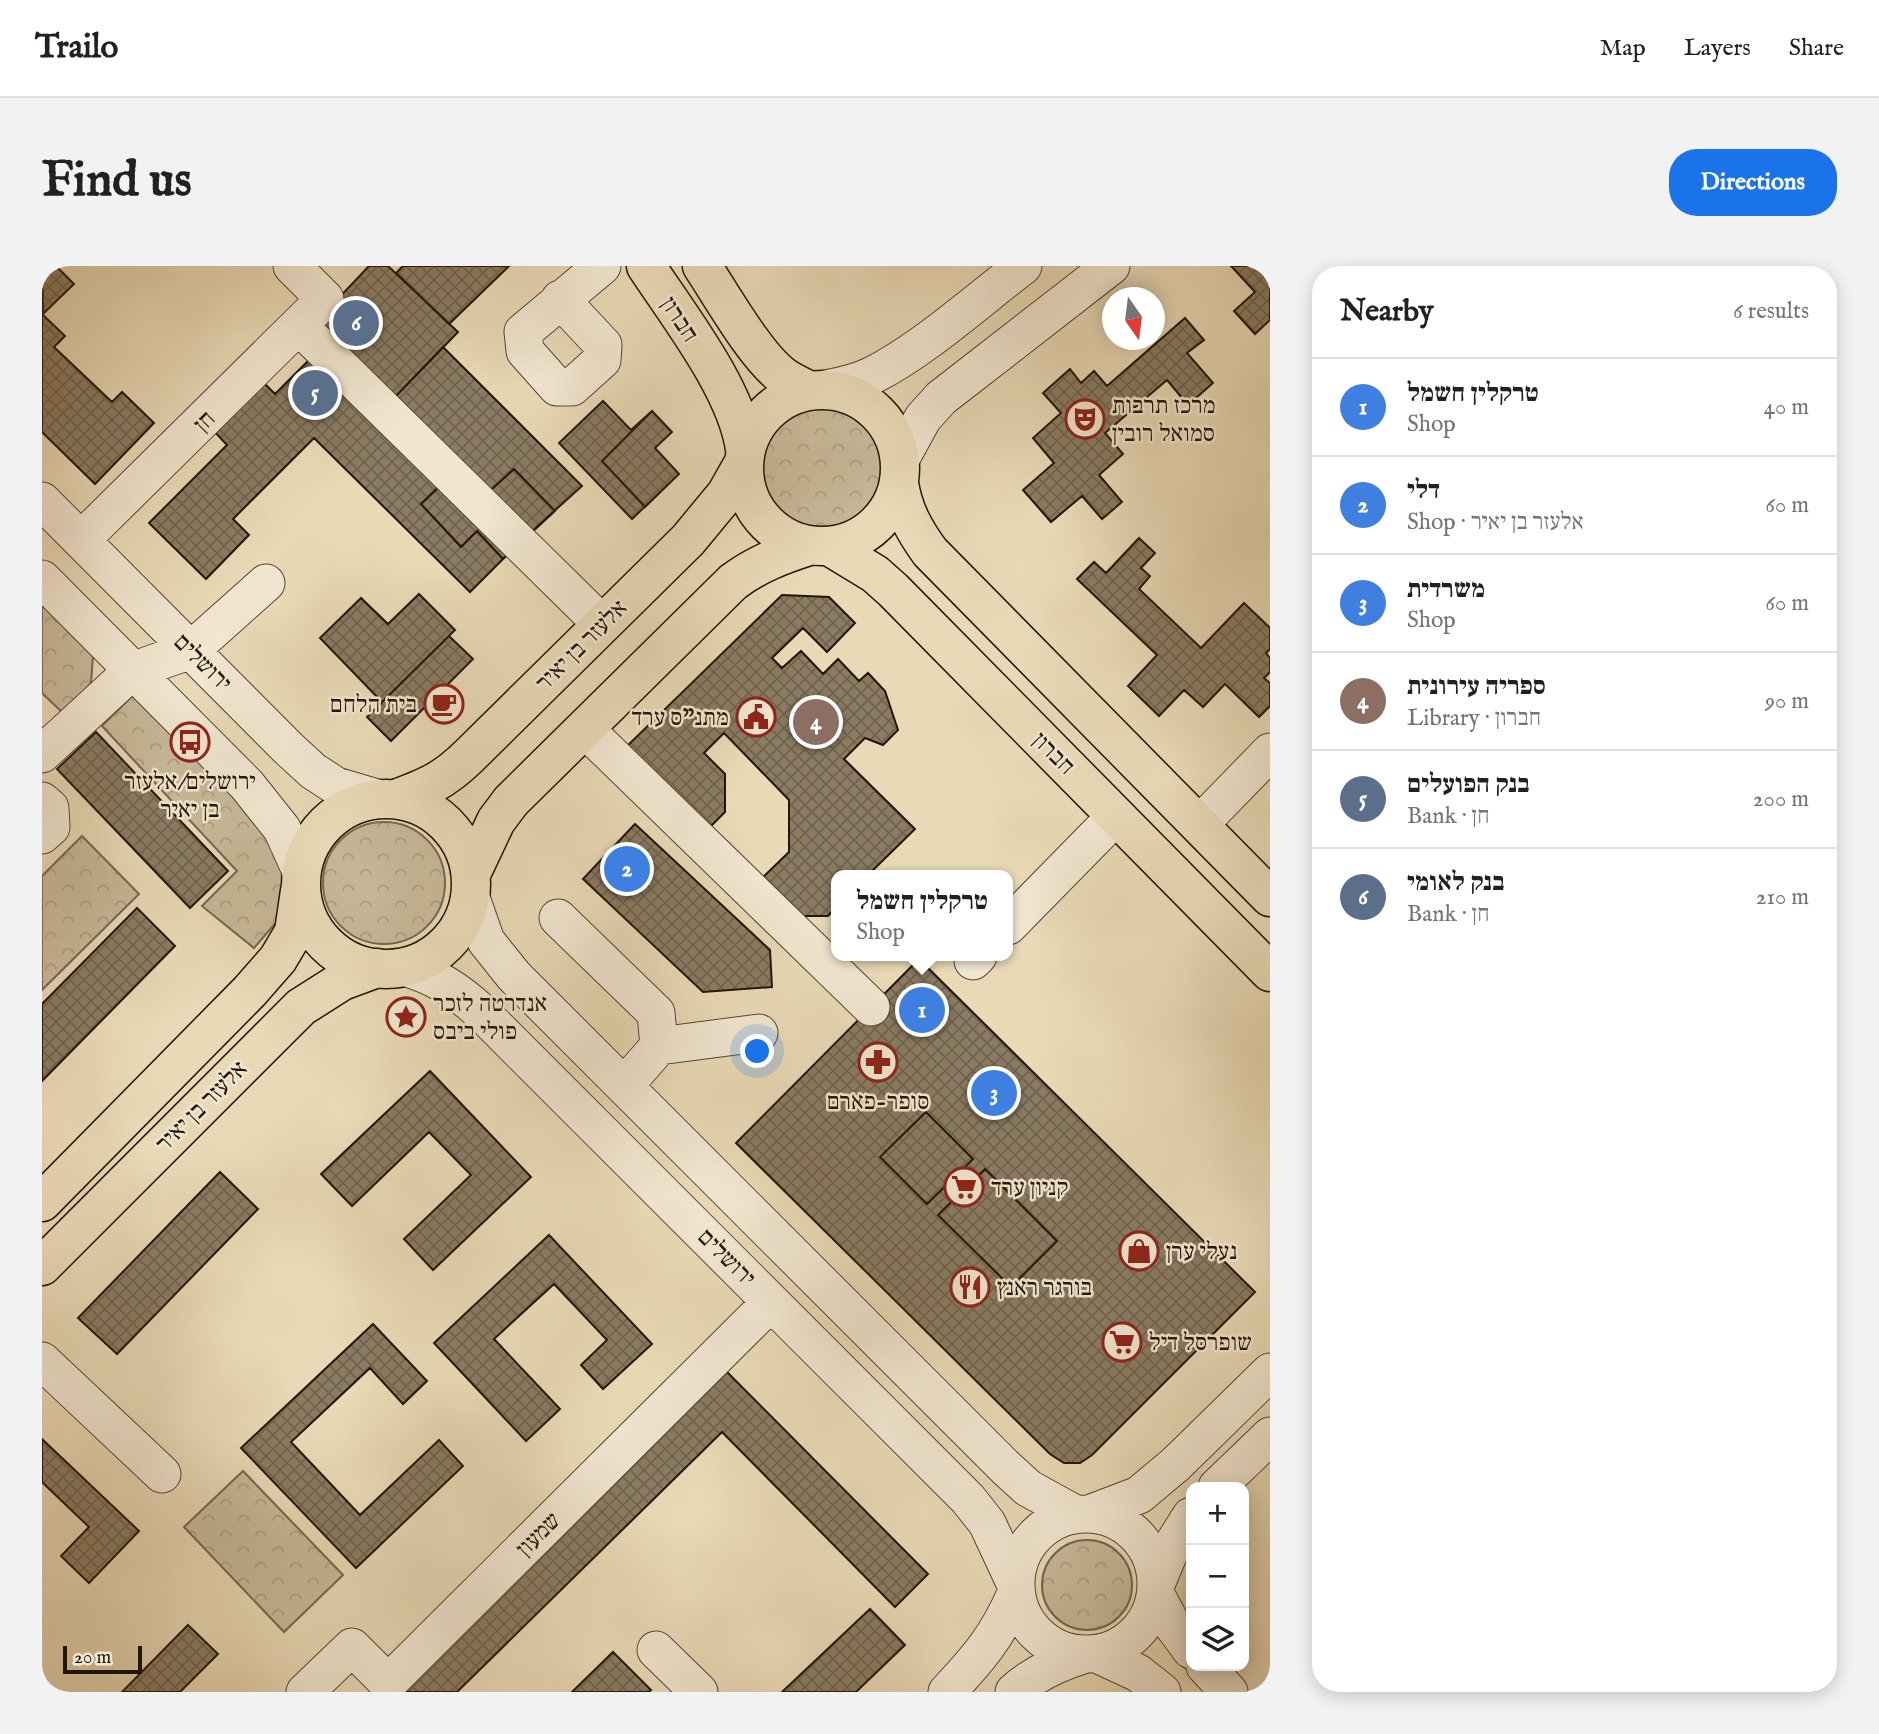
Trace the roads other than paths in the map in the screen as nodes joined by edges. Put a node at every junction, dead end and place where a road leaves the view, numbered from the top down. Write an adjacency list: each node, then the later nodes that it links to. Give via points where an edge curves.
1 (292, 266): 8 (street, חן, via 325,299)
2 (602, 266): 7 (street)
3 (646, 266): 10 (main road, חברון, via 716,373 738,418)
4 (702, 266): 9 (main road, חברון, via 743,329 782,376)
5 (1023, 266): 9 (street, via 872,375)
6 (1111, 266): 11 (street, via 941,398 923,418)
7 (560, 299)
8 (299, 326): 13 (street, חן); 17 (street)
9 (817, 390): 10 (main road, via 790,395 768,411 752,432); 11 (main road, via 848,393 875,410 894,436)
10 (744, 456): 14 (main road, via 745,486 768,526 787,539); 17 (main road, אלעזר בן יאיר, via 712,514)
11 (900, 470): 14 (main road, via 891,507 874,527 853,540); 26 (main road, via 902,502 930,552)
12 (42, 501): 13 (street, ירושלים)
13 (81, 540): 18 (street, ירושלים)
14 (819, 546): 20 (main road, via 776,556 733,582); 25 (main road, חברון, via 875,573)
15 (42, 579): 19 (street)
16 (266, 583): 18 (street)
17 (603, 624): 23 (main road, אלעזר בן יאיר, via 447,776 430,787)
18 (191, 650): 19 (street); 23 (street, ירושלים, via 313,771 336,786)
19 (132, 671): 22 (street); 28 (street, via 247,785 282,830)
20 (585, 729): 29 (main road, via 496,821); 35 (street)
21 (1270, 752): 26 (street)
22 (42, 754)
23 (388, 799): 28 (main road, via 348,807 328,821 313,841); 29 (main road, via 421,806 442,819 464,850)
24 (42, 801): 27 (street, via 50,808 51,827)
25 (1116, 816): 32 (street); 34 (main road, חברון)
26 (1199, 825): 30 (main road)
27 (42, 835)
28 (301, 880): 33 (main road, via 307,917 324,942 348,960); 39 (main road, אלעזר בן יאיר, via 294,932 278,959)
29 (471, 885): 33 (main road, via 464,916 453,936 431,956); 38 (street, ירושלים, via 486,941 496,956)
30 (1270, 897)
31 (558, 918): 37 (street, via 656,1013)
32 (1013, 921)
33 (390, 967): 40 (main road, אלעזר בן יאיר, via 342,981 301,1007); 41 (street, ירושלים, via 429,974 481,1012)
34 (1270, 972)
35 (871, 1007)
36 (758, 1033): 37 (street)
37 (659, 1046): 38 (street)
38 (624, 1086): 47 (street, ירושלים, via 1005,1467 1028,1488)
39 (42, 1202)
40 (42, 1266)
41 (771, 1302): 49 (street, ירושלים, via 968,1499 986,1523); 55 (street, שמעון, via 388,1683 352,1647)
42 (42, 1361): 45 (street)
43 (1270, 1373): 47 (street, via 1139,1495)
44 (1270, 1436): 46 (street)
45 (162, 1474)
46 (1222, 1482)
47 (1082, 1514): 49 (street, via 1052,1523 1032,1538 1017,1567); 50 (street, via 1110,1517 1129,1528 1154,1562)
48 (1186, 1524): 50 (street, via 1172,1546)
49 (1015, 1588): 53 (street, via 1021,1612 1045,1643); 57 (street, via 1001,1627)
50 (1157, 1589): 51 (street, via 1171,1623); 53 (street, via 1142,1628 1114,1649)
51 (1186, 1643)
52 (656, 1650): 56 (street)
53 (1090, 1655): 58 (street, via 1060,1662); 59 (street, via 1138,1673)
54 (1210, 1671): 60 (street)
55 (305, 1692)
56 (699, 1692)
57 (947, 1692)
58 (1014, 1692)
59 (1162, 1692)
60 (1229, 1692)

